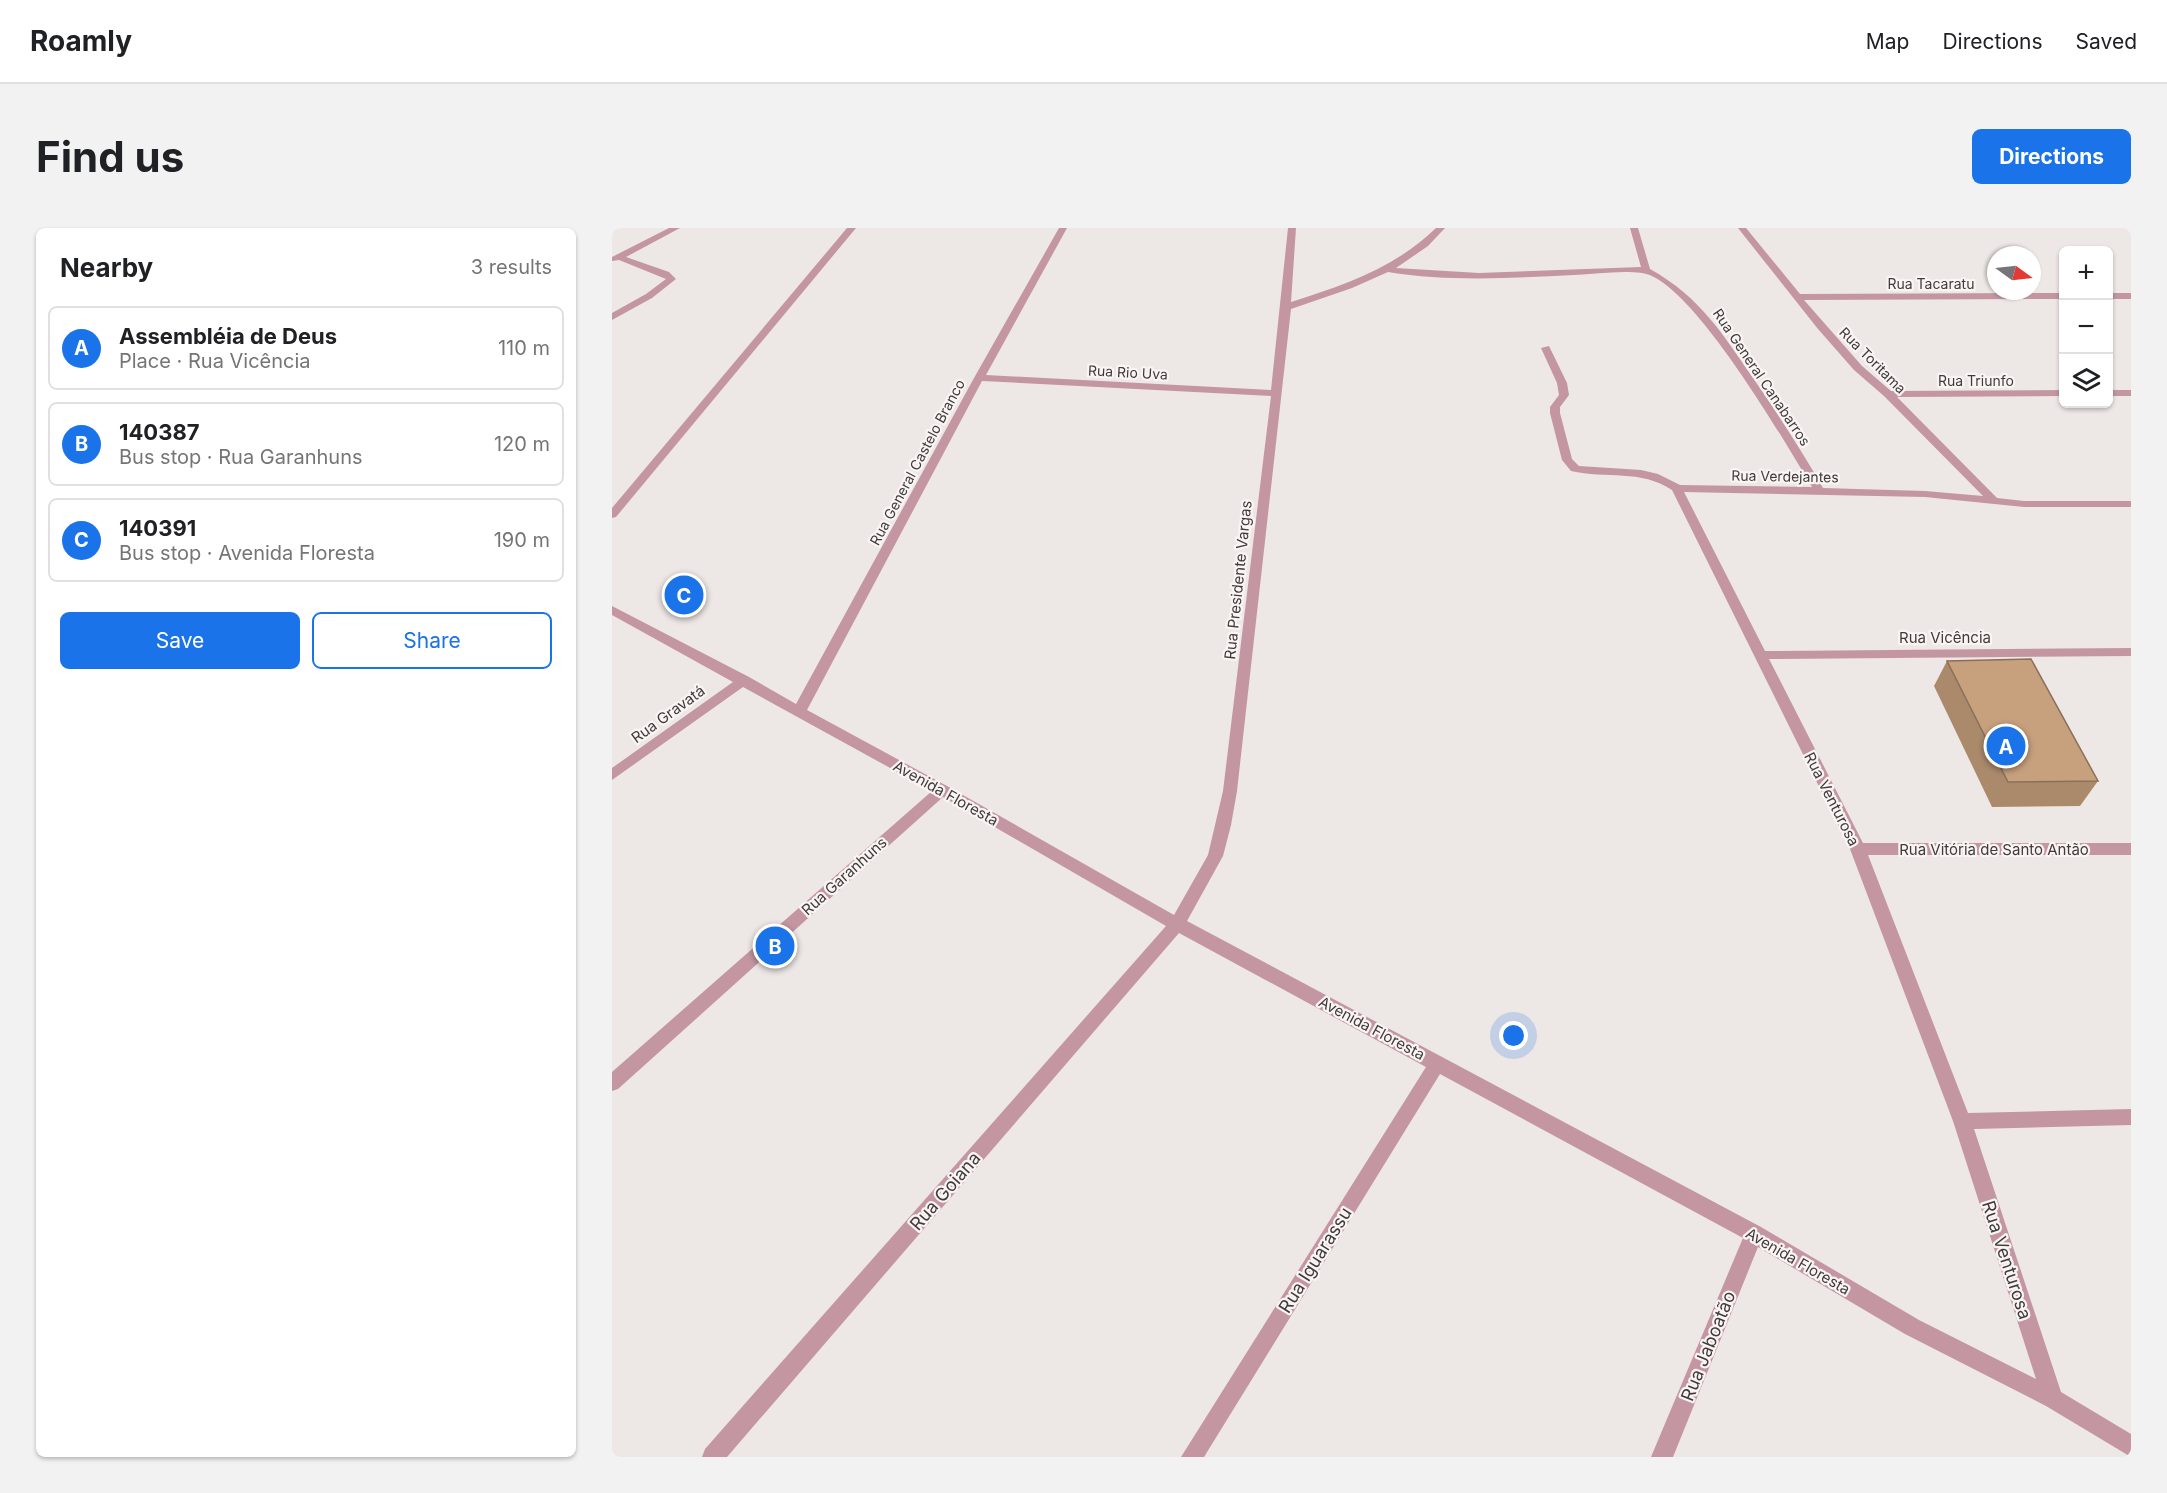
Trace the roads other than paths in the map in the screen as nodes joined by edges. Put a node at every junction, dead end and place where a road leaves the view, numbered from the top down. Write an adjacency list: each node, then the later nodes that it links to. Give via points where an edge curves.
1 (676, 228): 8 (street)
2 (852, 228): 28 (street)
3 (1063, 228): 18 (street, Rua General Castelo Branco)
4 (1292, 228): 15 (street, Rua Presidente Vargas)
5 (1441, 228): 9 (street)
6 (1634, 228): 10 (street)
7 (1743, 228): 14 (street, Rua Toritama)
8 (615, 259): 16 (street, via 666,274 671,279 649,297)
9 (1390, 270): 10 (street, via 1479,276); 15 (street)
10 (1646, 270): 25 (street, Rua General Canabarros, via 1672,285 1710,322 1785,432)
11 (2059, 296): 14 (street, Rua Tacaratu)
12 (2113, 296): 13 (street)
13 (2131, 296)
14 (1799, 297): 23 (street, Rua Toritama, via 1858,368)
15 (1286, 307): 19 (street, Rua Presidente Vargas)
16 (612, 317)
17 (1546, 348): 24 (street, Rua Verdejantes, via 1564,392 1555,414 1569,465 1580,470 1659,477)
18 (979, 378): 19 (street, Rua Rio Uva); 33 (street, Rua General Castelo Branco)
19 (1275, 393): 38 (street, Rua Presidente Vargas, via 1224,825 1215,856)
20 (2059, 393): 23 (street, Rua Triunfo)
21 (2113, 393): 22 (street)
22 (2131, 393)
23 (1888, 394): 26 (street, Rua Toritama)
24 (1677, 488): 25 (street, Rua Verdejantes); 31 (street, Rua Venturosa)
25 (1821, 493): 26 (street, Rua Verdejantes, via 1925,494)
26 (1995, 502): 27 (street, Rua Verdejantes)
27 (2131, 504)
28 (612, 515)
29 (612, 610): 32 (street, Avenida Floresta)
30 (2131, 652): 31 (street, Rua Vicência)
31 (1760, 655): 36 (street, Rua Venturosa)
32 (744, 680): 33 (street, Avenida Floresta); 34 (street, Rua Gravatá)
33 (799, 712): 35 (street, Avenida Floresta)
34 (612, 775)
35 (942, 790): 38 (street, Avenida Floresta); 40 (street, Rua Garanhuns)
36 (1858, 849): 37 (street, Rua Vitória de Santo Antão); 42 (street, Rua Venturosa)
37 (2131, 849)
38 (1177, 924): 39 (street, Avenida Floresta); 46 (street, Rua Goiana)
39 (1438, 1063): 43 (street, Avenida Floresta); 47 (street, Rua Iguarassu)
40 (612, 1083)
41 (2131, 1117): 42 (street)
42 (1962, 1121): 44 (street, Rua Venturosa)
43 (1754, 1234): 44 (street, Avenida Floresta, via 1912,1327); 48 (street, Rua Jaboatão)
44 (2053, 1399): 45 (street, Avenida Floresta)
45 (2131, 1446)
46 (713, 1457)
47 (1192, 1457)
48 (1662, 1457)

